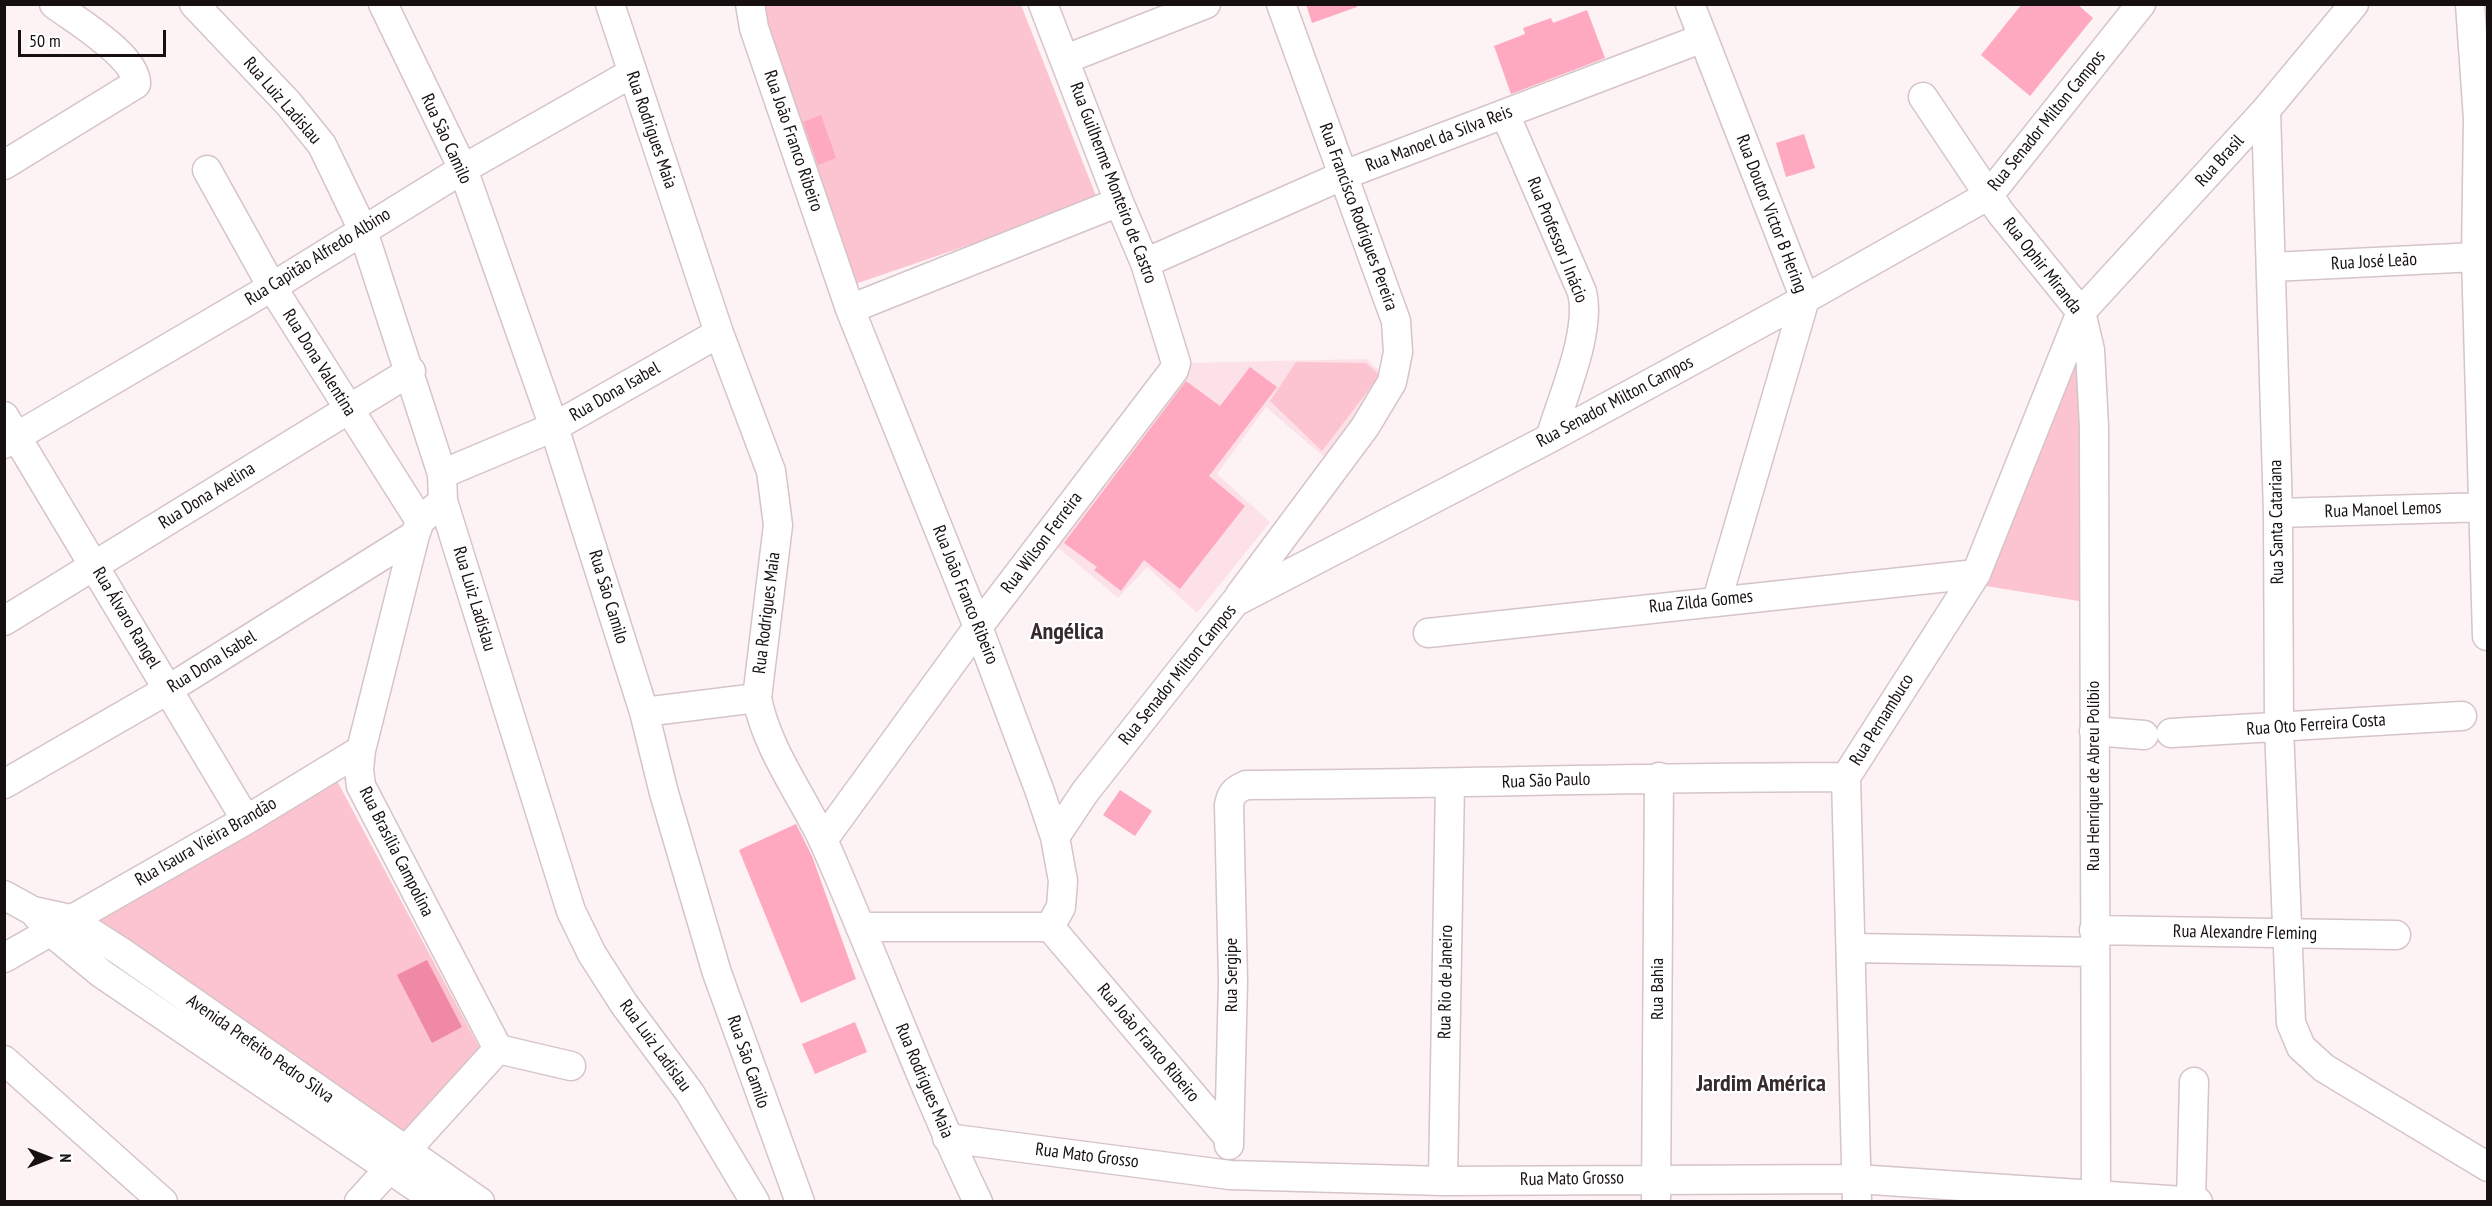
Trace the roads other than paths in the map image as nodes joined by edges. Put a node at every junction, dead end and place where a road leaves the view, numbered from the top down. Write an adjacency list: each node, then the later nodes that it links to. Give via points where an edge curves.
1 (54, 4): 20 (street, via 124,58 136,84)
2 (194, 4): 26 (street, Rua Luiz Ladislau, via 311,129)
3 (383, 4): 21 (street, Rua São Camilo)
4 (610, 4): 15 (street, Rua Rodrigues Maia)
5 (750, 4): 33 (street, Rua João Franco Ribeiro, via 754,28)
6 (1043, 4): 14 (street, Rua Guilherme Monteiro de Castro)
7 (1206, 4): 14 (street)
8 (1281, 4): 23 (street, Rua Francisco Rodrigues Pereira)
9 (1690, 4): 13 (street, Rua Doutor Victor B Hering)
10 (2141, 4): 24 (street, Rua Senador Milton Campos)
11 (2354, 4): 17 (street, Rua Brasil)
12 (2470, 4): 19 (street)
13 (1703, 38): 18 (street, Rua Manoel da Silva Reis); 31 (street, Rua Doutor Victor B Hering)
14 (1066, 59): 25 (street, Rua Guilherme Monteiro de Castro)
15 (632, 73): 21 (street, Rua Capitão Alfredo Albino); 35 (street, Rua Rodrigues Maia)
16 (1923, 97): 24 (street, Rua Ophir Miranda)
17 (2266, 110): 29 (street, Rua Santa Catariana); 34 (street, Rua Brasil)
18 (1504, 114): 23 (street, Rua Manoel da Silva Reis); 42 (street, Rua Professor J Inácio, via 1586,308 1584,328)
19 (2483, 116): 27 (street)
20 (4, 165)
21 (463, 169): 26 (street, Rua Capitão Alfredo Albino); 40 (street, Rua São Camilo)
22 (207, 170): 30 (street, Rua Dona Valentina)
23 (1344, 175): 28 (street, Rua Manoel da Silva Reis); 50 (street, Rua Francisco Rodrigues Pereira, via 1396,321 1398,352 1392,382 1365,427)
24 (1989, 195): 31 (street, Rua Senador Milton Campos); 34 (street, Rua Ophir Miranda)
25 (1119, 202): 28 (street, Rua Guilherme Monteiro de Castro); 33 (street)
26 (363, 228): 30 (street, Rua Capitão Alfredo Albino); 38 (street, Rua Luiz Ladislau)
27 (2476, 257): 29 (street, Rua José Leão); 32 (street)
28 (1145, 263): 37 (street, Rua Guilherme Monteiro de Castro)
29 (2272, 267): 45 (street, Rua Santa Catariana)
30 (272, 287): 39 (street, Rua Dona Valentina); 41 (street, Rua Capitão Alfredo Albino)
31 (1805, 299): 42 (street, Rua Senador Milton Campos); 49 (street, Rua Doutor Victor B Hering)
32 (2483, 307): 44 (street)
33 (850, 309): 52 (street, Rua João Franco Ribeiro)
34 (2081, 312): 36 (street, Rua Ophir Miranda); 48 (street, Rua Pernambuco)
35 (719, 333): 40 (street, Rua Dona Isabel); 56 (street, Rua Rodrigues Maia, via 771,471 776,501 778,525)
36 (2090, 350): 60 (street, Rua Henrique de Abreu Políbio, via 2094,427)
37 (1176, 363): 52 (street, Rua Wilson Ferreira)
38 (411, 371): 39 (street, Rua Dona Avelina); 43 (street, Rua Luiz Ladislau)
39 (348, 409): 46 (street, Rua Dona Valentina); 47 (street, Rua Dona Avelina)
40 (554, 427): 43 (street, Rua Dona Isabel); 57 (street, Rua São Camilo)
41 (9, 432): 47 (street, Rua Álvaro Rangel)
42 (1550, 438): 50 (street, Rua Senador Milton Campos)
43 (443, 488): 46 (street, Rua Dona Isabel); 99 (street, Rua Luiz Ladislau, via 571,911 592,954 690,1093)
44 (2485, 507): 45 (street, Rua Manoel Lemos); 54 (street)
45 (2278, 513): 59 (street, Rua Santa Catariana)
46 (418, 528): 55 (street, Rua Dona Isabel); 61 (street, Rua Brasília Campolina)
47 (94, 566): 51 (street, Rua Dona Avelina); 55 (street, Rua Álvaro Rangel)
48 (1976, 574): 49 (street, Rua Zilda Gomes); 63 (street, Rua Pernambuco)
49 (1717, 600): 53 (street, Rua Zilda Gomes)
50 (1235, 602): 68 (street, Rua Senador Milton Campos)
51 (4, 621)
52 (978, 627): 67 (street, Rua João Franco Ribeiro); 71 (street, Rua Wilson Ferreira)
53 (1428, 633)
54 (2487, 636)
55 (169, 689): 64 (street, Rua Dona Isabel); 69 (street, Rua Álvaro Rangel)
56 (757, 698): 57 (street); 71 (street, Rua Rodrigues Maia, via 762,721)
57 (644, 712): 100 (street, Rua São Camilo, via 717,973)
58 (2462, 716): 59 (street, Rua Oto Ferreira Costa)
59 (2279, 728): 60 (street, Rua Oto Ferreira Costa, via 2158,734); 76 (street, Rua Santa Catariana)
60 (2094, 731): 78 (street, Rua Henrique de Abreu Políbio)
61 (361, 750): 69 (street, Rua Isaura Vieira Brandão); 81 (street, Rua Brasília Campolina, via 359,770 367,799)
62 (1659, 777): 63 (street, Rua São Paulo); 65 (street, Rua São Paulo); 91 (street, Rua Bahia)
63 (1846, 777): 79 (street, Rua Pernambuco)
64 (4, 784)
65 (1450, 784): 66 (street, Rua São Paulo); 90 (street, Rua Rio de Janeiro)
66 (1246, 785): 86 (street, Rua Sergipe, via 1231,794 1229,805 1233,981)
67 (1040, 792): 68 (street); 70 (street, Rua João Franco Ribeiro)
68 (1085, 792): 70 (street, Rua Senador Milton Campos)
69 (246, 820): 73 (street, Rua Isaura Vieira Brandão)
70 (1054, 837): 75 (street, Rua João Franco Ribeiro, via 1063,881 1061,907)
71 (823, 840): 74 (street, Rua Rodrigues Maia)
72 (4, 895): 73 (street, Avenida Prefeito Pedro Silva)
73 (61, 926): 80 (street, Rua Isaura Vieira Brandão); 87 (street, Avenida Prefeito Pedro Silva, via 120,951)
74 (860, 927): 75 (street); 85 (street, Rua Rodrigues Maia)
75 (1050, 927): 86 (street, Rua João Franco Ribeiro)
76 (2286, 935): 77 (street, Rua Alexandre Fleming); 78 (street, Rua Alexandre Fleming); 88 (street, Rua Santa Catariana, via 2291,1023 2301,1047 2324,1068)
77 (2396, 935)
78 (2094, 941): 79 (street, Rua Alexandre Fleming); 93 (street, Rua Henrique de Abreu Políbio)
79 (1851, 948): 92 (street, Rua Pernambuco)
80 (4, 958)
81 (498, 1049): 83 (street); 87 (street)
82 (5, 1062): 95 (street)
83 (571, 1066)
84 (2194, 1082): 94 (street)
85 (947, 1138): 89 (street, Rua Mato Grosso); 101 (street, Rua Rodrigues Maia)
86 (1229, 1138): 89 (street, Rua Sergipe)
87 (398, 1160): 96 (street); 97 (street, Avenida Prefeito Pedro Silva); 98 (street, Avenida Prefeito Pedro Silva)
88 (2487, 1167)
89 (1230, 1175): 90 (street, Rua Mato Grosso)
90 (1443, 1181): 91 (street, Rua Mato Grosso)
91 (1656, 1190): 92 (street, Rua Mato Grosso)
92 (1857, 1190): 93 (street, Rua Mato Grosso)
93 (2096, 1197): 94 (street, Rua Mato Grosso)
94 (2191, 1201): 102 (street, Rua Mato Grosso)
95 (163, 1202)
96 (359, 1202)
97 (438, 1202)
98 (480, 1202)
99 (755, 1202)
100 (800, 1202)
101 (978, 1202)
102 (2198, 1202)

